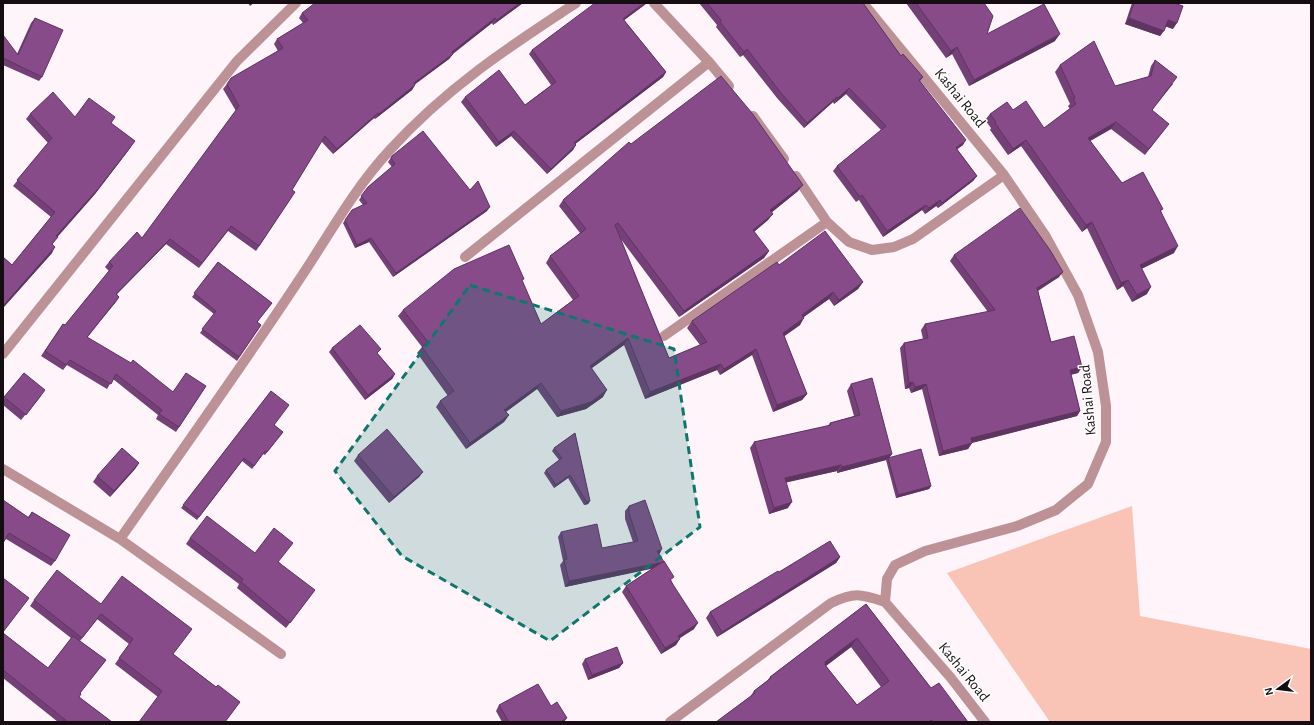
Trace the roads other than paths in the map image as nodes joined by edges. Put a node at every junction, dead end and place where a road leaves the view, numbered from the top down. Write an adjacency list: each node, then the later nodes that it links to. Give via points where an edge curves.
1 (296, 3): 12 (street, via 237,61)
2 (576, 3): 14 (street, via 504,50 446,94 388,152 341,213 300,279)
3 (654, 3): 5 (street)
4 (863, 3): 8 (street, Kashai Road)
5 (710, 62): 6 (street); 10 (street)
6 (737, 96)
7 (746, 108): 9 (street, via 765,131)
8 (1004, 175): 9 (street, via 912,239 894,247 872,250 849,242); 15 (street, Kashai Road, via 1045,235 1078,295 1098,352 1106,406 1106,442 1088,484 1056,510 1017,526 925,550 896,565 887,579)
9 (827, 222): 11 (street)
10 (465, 257)
11 (664, 336)
12 (3, 354)
13 (3, 469): 14 (street)
14 (120, 539): 16 (street)
15 (885, 602): 17 (street, via 850,595 831,603); 18 (street, Kashai Road, via 951,678)
16 (281, 654)
17 (670, 722)
18 (985, 722)

